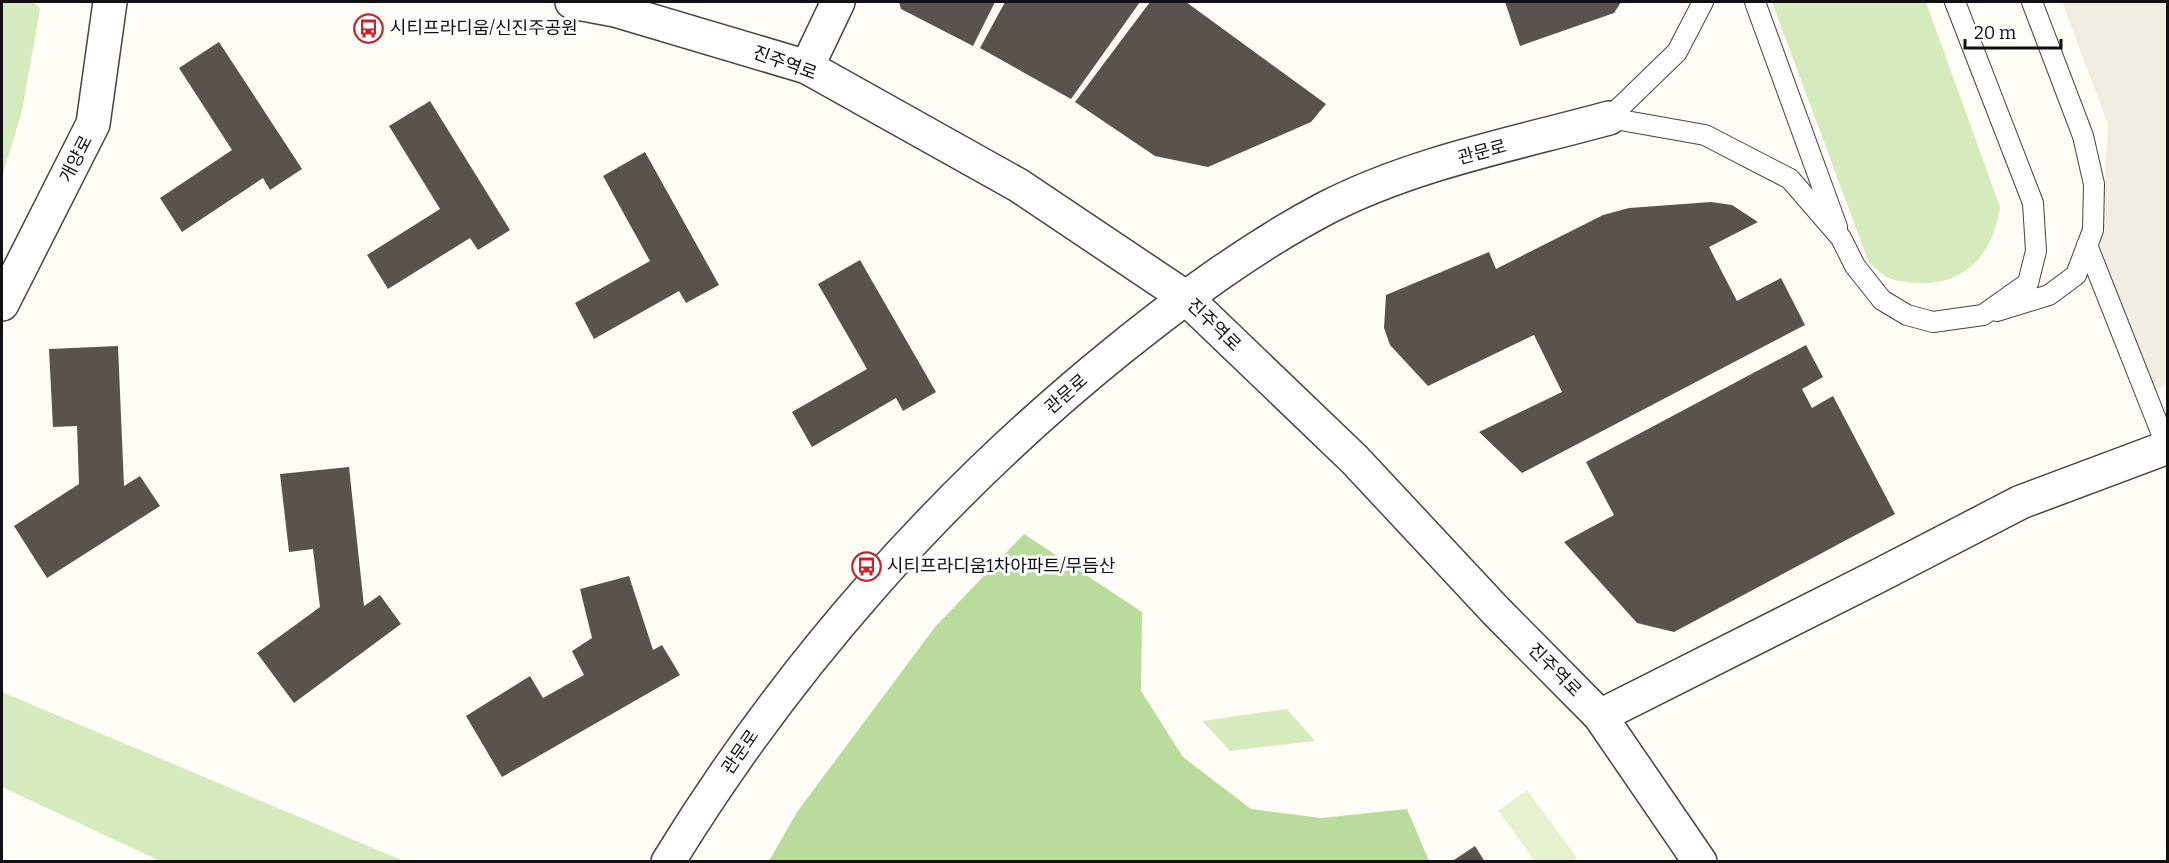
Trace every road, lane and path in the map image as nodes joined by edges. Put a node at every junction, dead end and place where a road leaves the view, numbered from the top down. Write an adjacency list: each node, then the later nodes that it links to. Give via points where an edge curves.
1 (110, 2): 13 (street, 개양로, via 93,124)
2 (572, 2): 8 (street, 진주역로, via 615,10)
3 (838, 2): 8 (street)
4 (1703, 2): 9 (lane, via 1677,52)
5 (1755, 2): 10 (lane)
6 (1955, 2): 14 (lane, via 2033,203 2036,251 2028,283)
7 (2032, 2): 11 (lane, via 2083,136 2094,183 2093,230)
8 (807, 68): 12 (street, 진주역로, via 1018,184)
9 (1609, 118): 10 (lane, via 1705,135 1790,179); 12 (street, 관문로, via 1402,174 1327,208 1258,246)
10 (1841, 238): 14 (lane, via 1855,266 1881,300 1907,315 1933,322)
11 (2087, 245): 14 (lane, via 2076,275 2049,296); 15 (lane)
12 (1185, 297): 16 (street, 진주역로, via 1355,459); 17 (street, 관문로, via 1014,438 897,557 814,652 768,713)
13 (2, 304)
14 (1983, 315)
15 (2167, 447): 16 (street, via 2021,502)
16 (1600, 716): 18 (street, 진주역로)
17 (668, 861)
18 (1700, 861)

